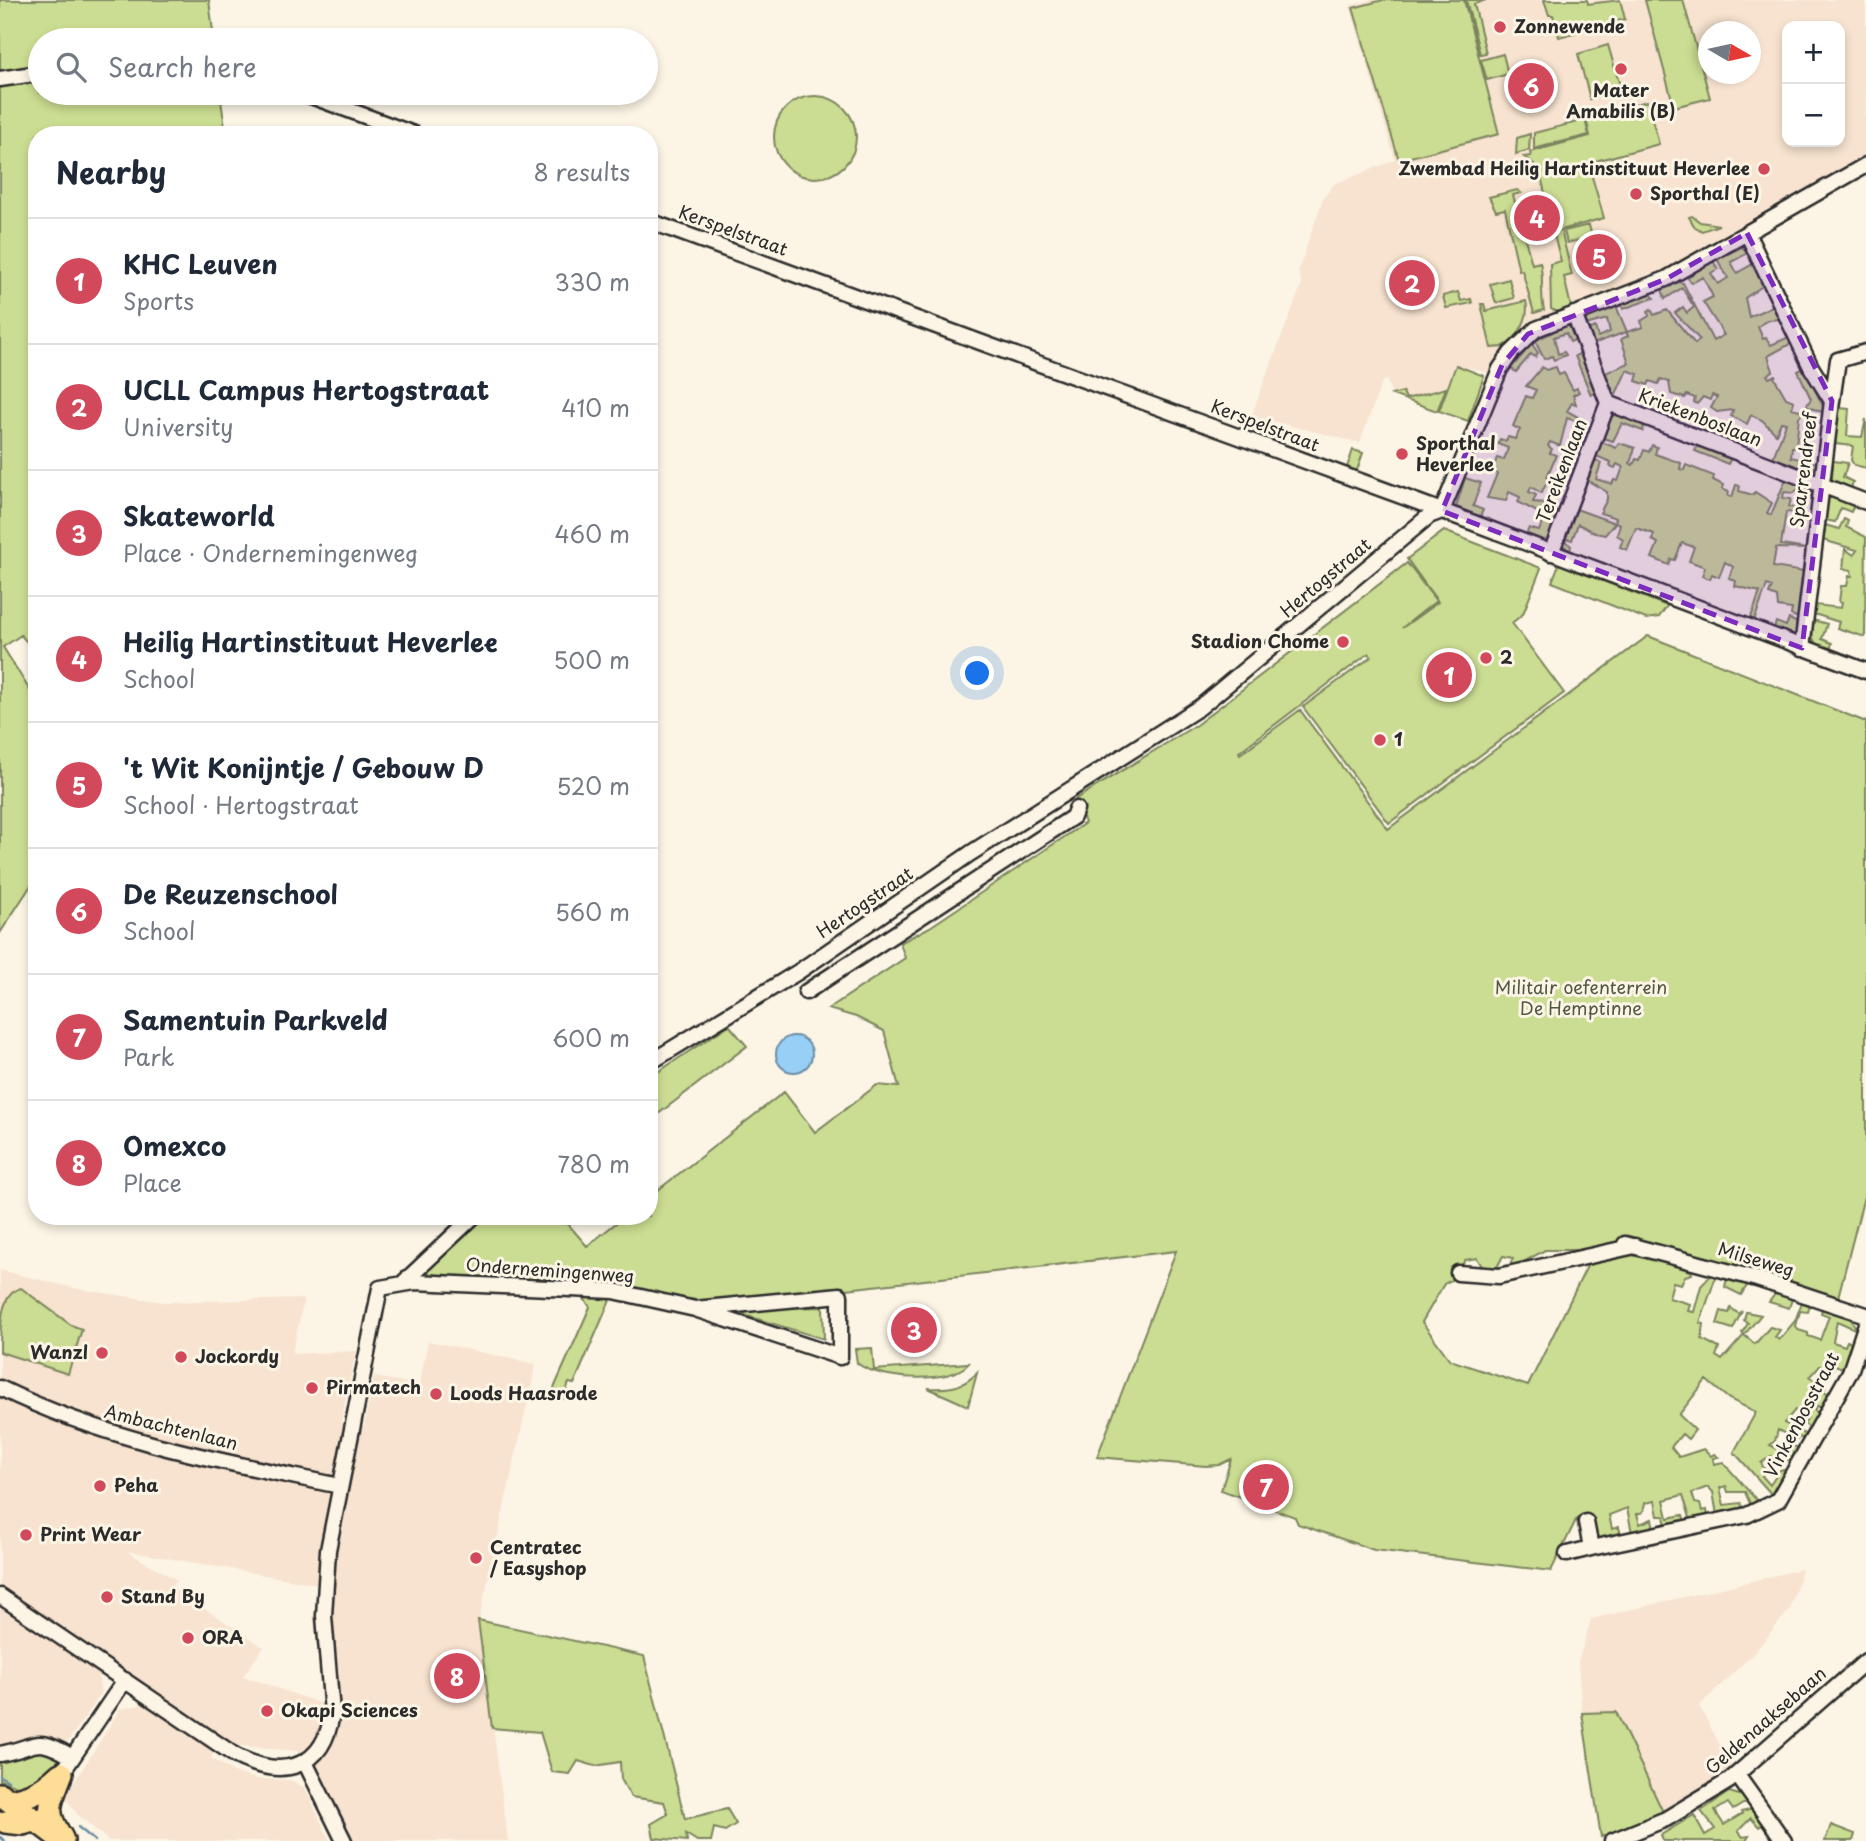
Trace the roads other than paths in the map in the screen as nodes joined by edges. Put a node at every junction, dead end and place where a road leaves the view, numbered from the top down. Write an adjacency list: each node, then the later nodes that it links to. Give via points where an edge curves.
1 (28, 75): 2 (street)
2 (0, 79)
3 (335, 105): 4 (street)
4 (392, 126)
5 (1866, 164): 7 (street)
6 (658, 224): 16 (street, Kerspelstraat)
7 (1747, 233): 8 (street, via 1666,279); 11 (street, Sparrendreef)
8 (1574, 314): 13 (street); 16 (street, via 1536,329 1502,365)
9 (1866, 352): 10 (street)
10 (1838, 360): 11 (street); 12 (street)
11 (1811, 367): 12 (street, Sparrendreef)
12 (1832, 401): 14 (street, Sparrendreef)
13 (1608, 403): 14 (street, Kriekenboslaan); 17 (street, Tereikenlaan)
14 (1822, 486): 15 (street, Kriekenboslaan); 18 (street, Sparrendreef)
15 (1866, 502)
16 (1442, 511): 17 (street, Kerspelstraat); 22 (street, Hertogstraat, via 1429,516 1200,707 971,853 797,972)
17 (1551, 553): 18 (street, Kerspelstraat)
18 (1802, 648): 19 (street, Kerspelstraat)
19 (1866, 671)
20 (1076, 810): 21 (street, via 1073,817)
21 (806, 992)
22 (658, 1057)
23 (464, 1225): 25 (street)
24 (1458, 1273): 27 (street, Milseweg, via 1499,1276 1630,1245 1757,1279)
25 (402, 1284): 26 (street, Ondernemingenweg, via 614,1291); 30 (street, via 380,1288)
26 (695, 1309): 26 (street, Ondernemingenweg, via 814,1348 841,1357 839,1295)
27 (1866, 1315)
28 (1866, 1324): 32 (street, Vinkenbosstraat, via 1850,1372 1779,1500 1747,1515)
29 (0, 1388): 30 (street, Ambachtenlaan, via 128,1440)
30 (340, 1486): 38 (street, via 328,1550 324,1616 332,1713 325,1740)
31 (1586, 1522): 32 (street)
32 (1591, 1548): 33 (street, Vinkenbosstraat)
33 (1567, 1554)
34 (0, 1596): 36 (street)
35 (1866, 1661): 40 (street, Geldenaaksebaan)
36 (125, 1680): 38 (street, via 246,1761 278,1770); 39 (street)
37 (0, 1754): 39 (street, via 37,1742 51,1744)
38 (304, 1762): 44 (street)
39 (67, 1765): 41 (highway, via 42,1791); 42 (highway)
40 (1737, 1775): 45 (street, Geldenaaksebaan, via 1682,1811); 46 (street)
41 (3, 1809): 42 (highway)
42 (38, 1823): 43 (highway)
43 (64, 1841)
44 (344, 1841)
45 (1612, 1841)
46 (1784, 1841)

